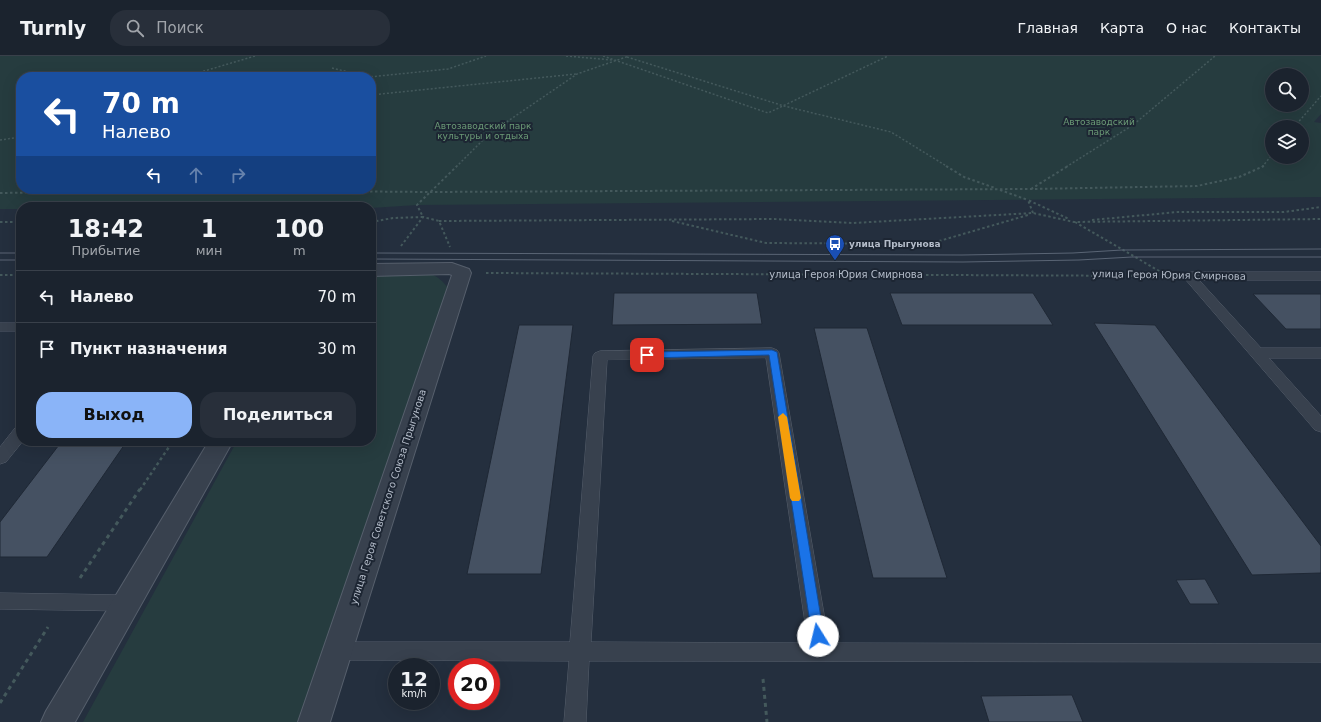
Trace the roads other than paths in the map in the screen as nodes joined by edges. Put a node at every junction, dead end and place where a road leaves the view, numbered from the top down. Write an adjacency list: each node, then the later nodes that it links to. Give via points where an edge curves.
1 (379, 269): 13 (street, улица Героя Советского Союза Прыгунова, via 457,270)
2 (1321, 276): 5 (lane, улица Героя Юрия Смирнова, via 1189,276)
3 (0, 327): 4 (lane)
4 (16, 327)
5 (1257, 353): 6 (lane); 7 (lane)
6 (1321, 353)
7 (1321, 426)
8 (16, 438): 10 (lane)
9 (218, 446): 12 (street)
10 (0, 458)
11 (0, 601): 12 (lane)
12 (126, 602): 17 (street)
13 (337, 651): 14 (lane); 18 (street, улица Героя Советского Союза Прыгунова)
14 (581, 652): 15 (lane); 15 (lane, via 600,356 772,352); 19 (lane)
15 (820, 652): 16 (lane)
16 (1321, 653)
17 (57, 722)
18 (314, 722)
19 (575, 722)

